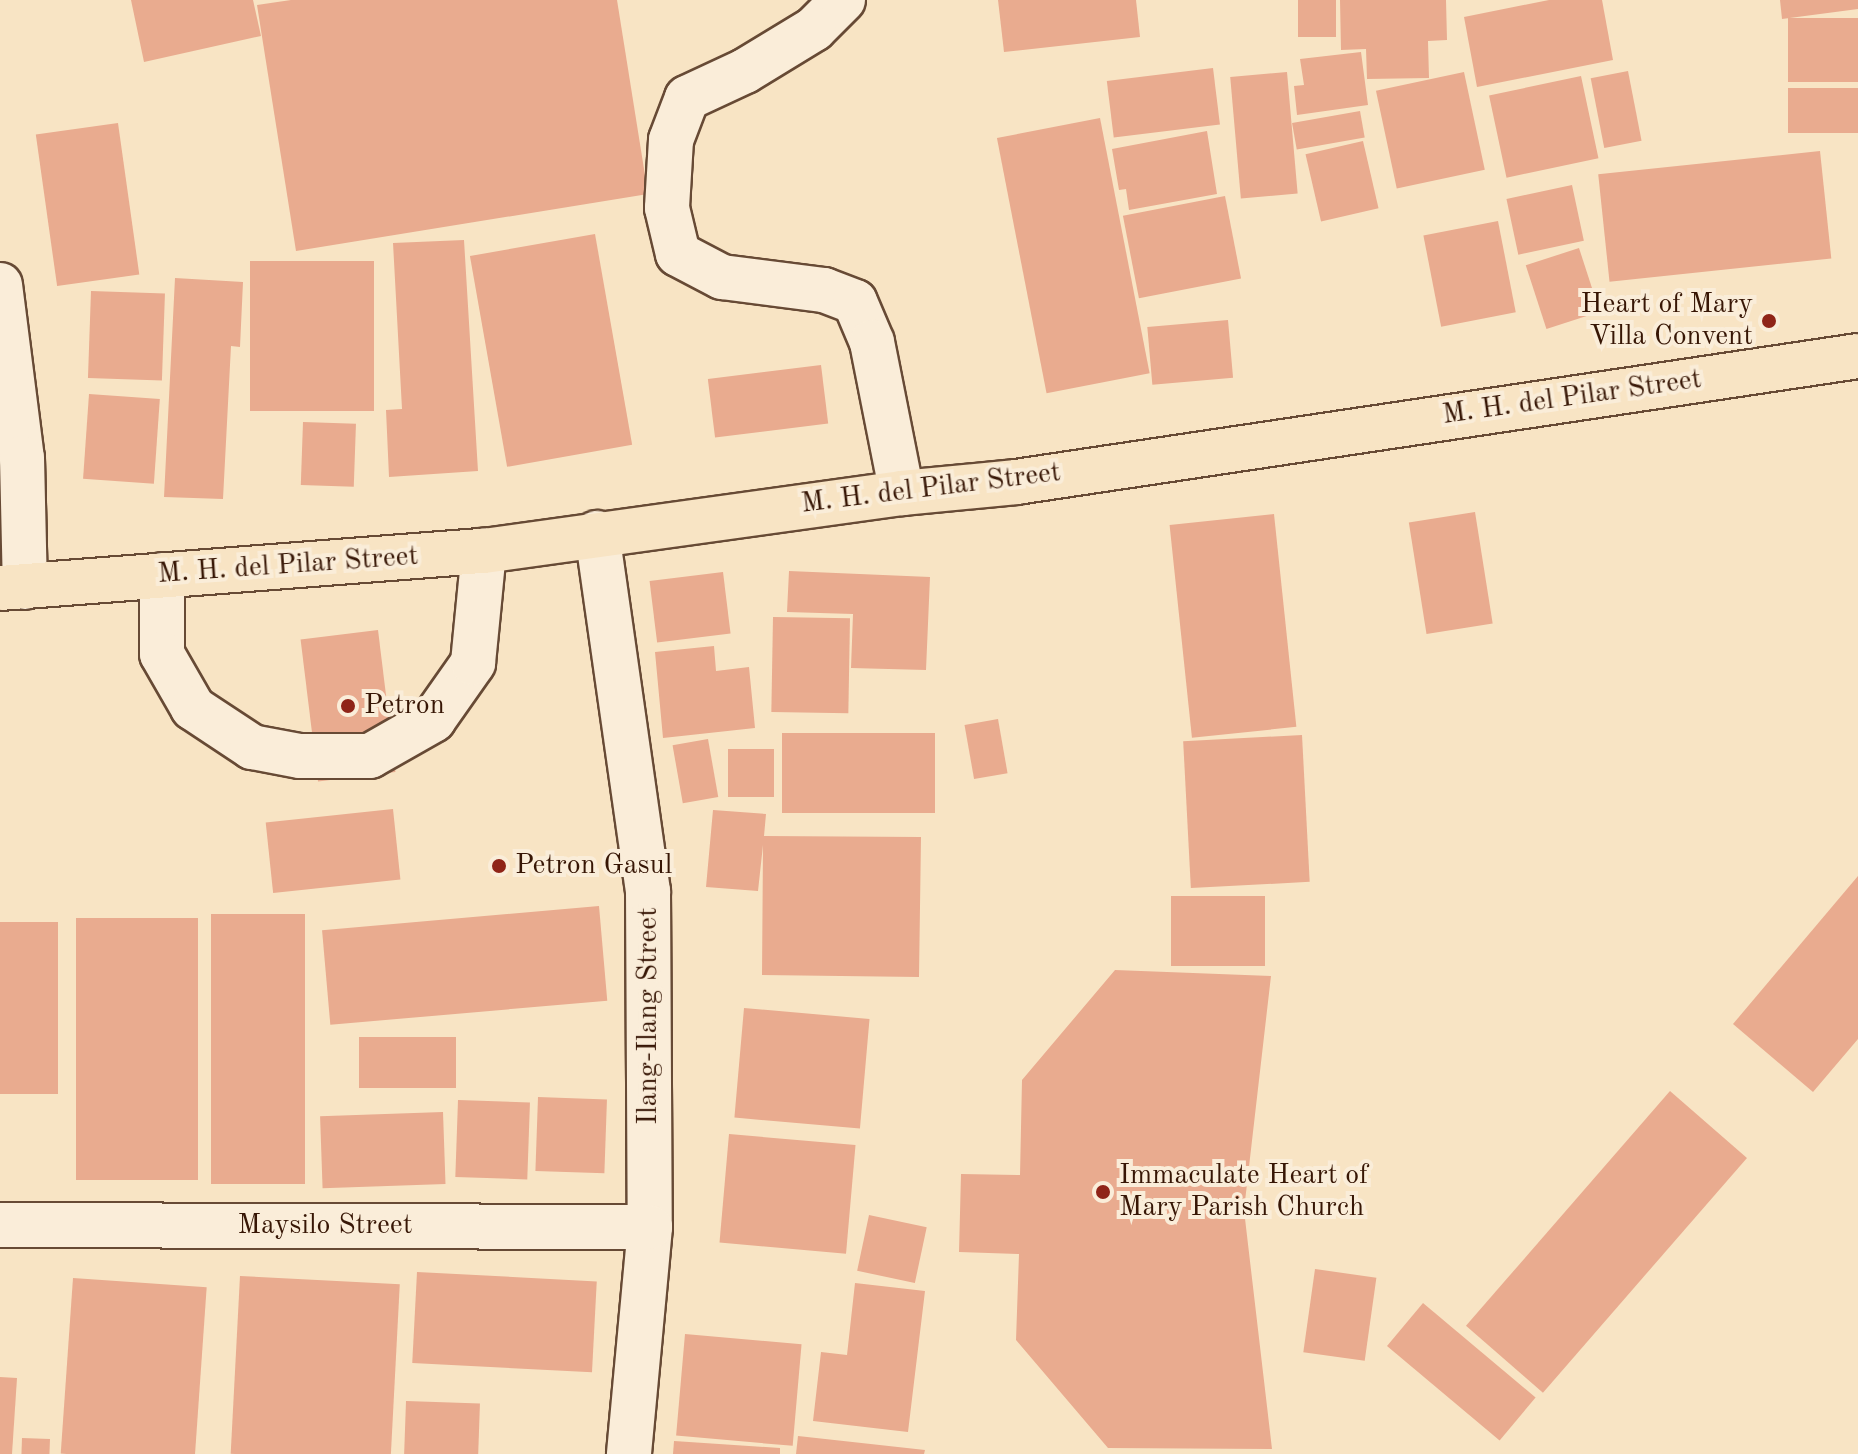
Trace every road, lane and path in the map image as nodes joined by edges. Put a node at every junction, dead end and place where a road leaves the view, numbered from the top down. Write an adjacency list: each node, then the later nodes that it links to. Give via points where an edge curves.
1 (843, 0): 5 (street, via 802,36 687,98 671,140 667,208 678,254 722,277 824,290 855,302 872,342)
2 (0, 285): 4 (street)
3 (1858, 356): 5 (main road, M. H. del Pilar Street, via 1016,482)
4 (11, 459): 9 (street)
5 (902, 493): 6 (main road, M. H. del Pilar Street)
6 (597, 533): 7 (main road, M. H. del Pilar Street); 11 (street, Ilang-Ilang Street, via 648,891)
7 (484, 551): 8 (main road, M. H. del Pilar Street); 8 (street, via 473,663 433,720 370,756 300,756 252,747 193,708 162,654)
8 (162, 575): 9 (main road, M. H. del Pilar Street)
9 (12, 588)
10 (0, 1225): 11 (street, Maysilo Street)
11 (650, 1227): 12 (street, Ilang-Ilang Street)
12 (629, 1454)

